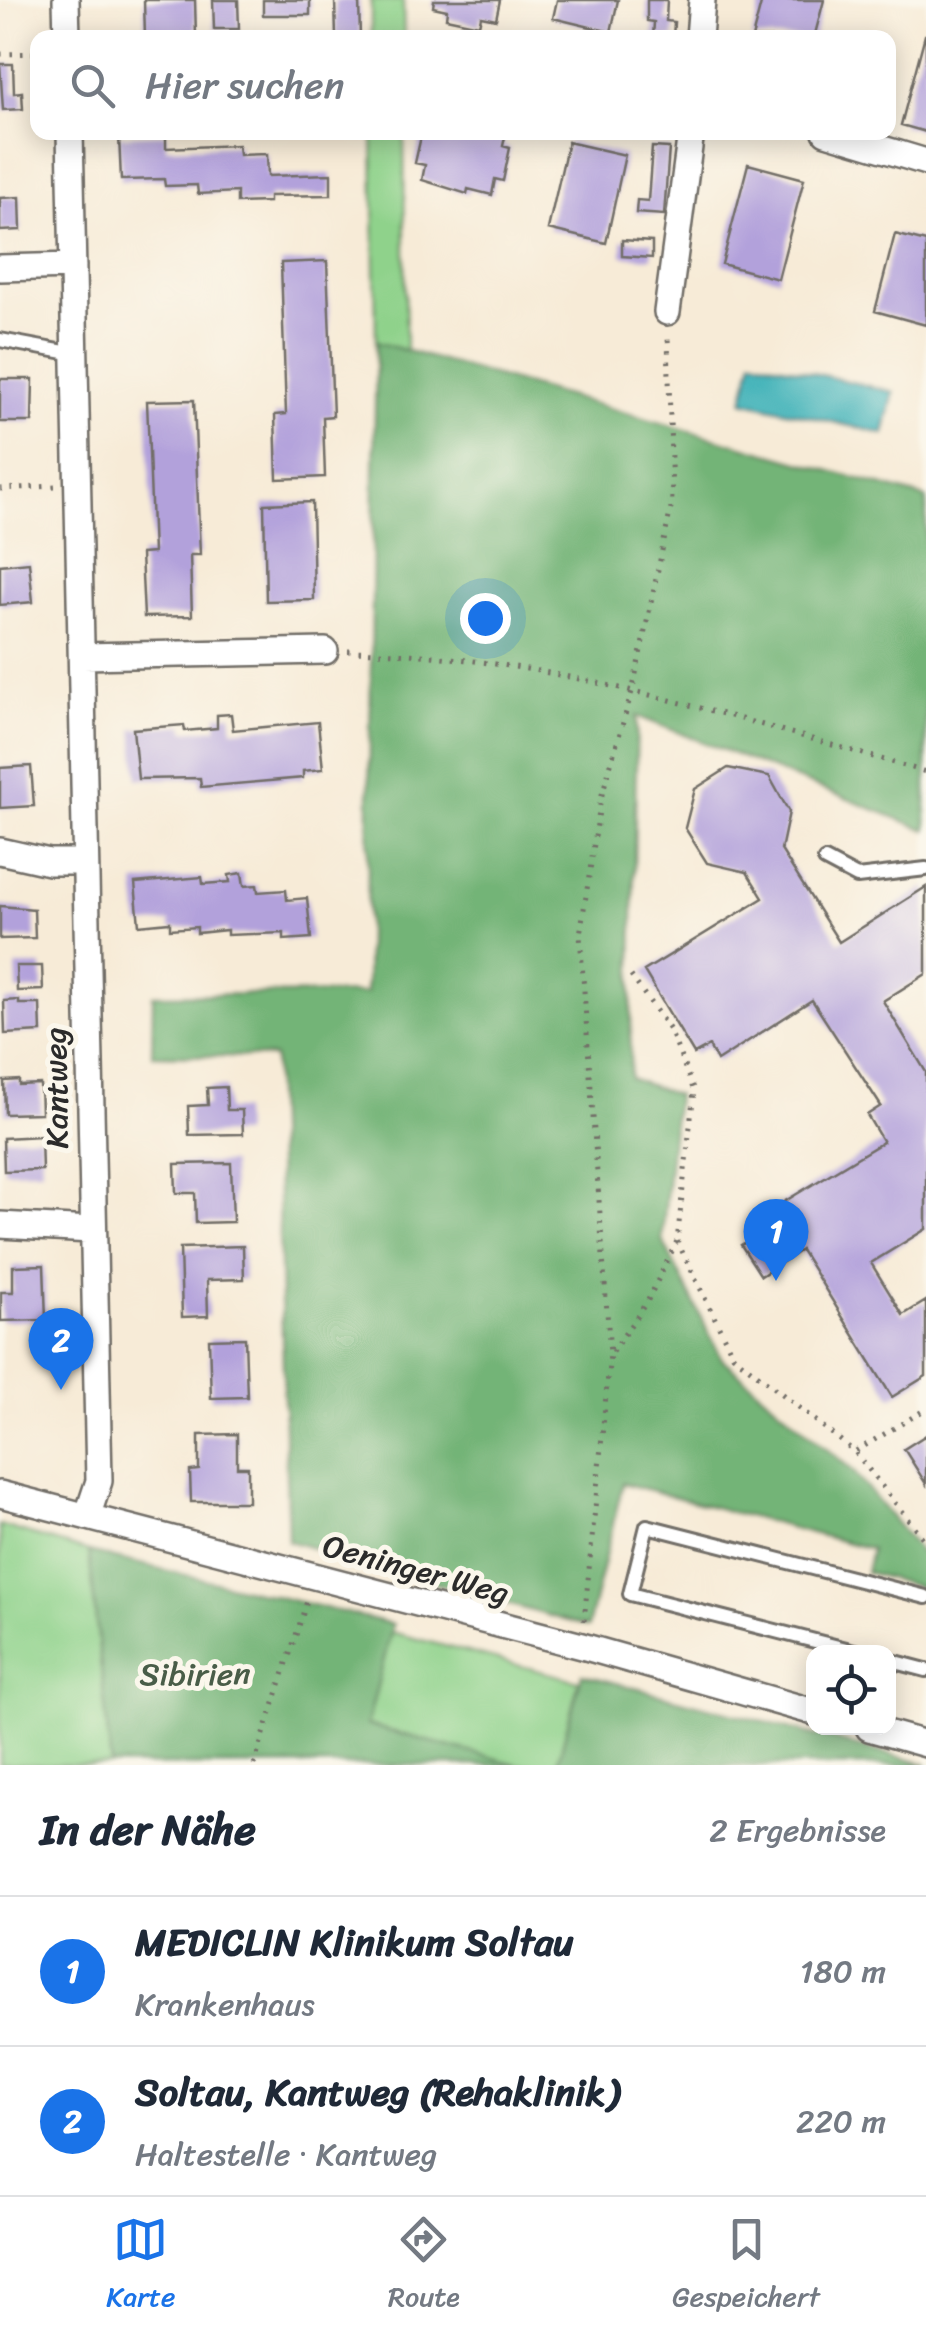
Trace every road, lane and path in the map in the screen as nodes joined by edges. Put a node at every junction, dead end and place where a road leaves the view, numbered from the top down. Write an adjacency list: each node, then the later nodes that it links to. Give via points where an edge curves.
1 (66, 0): 3 (street)
2 (702, 0): 4 (street)
3 (67, 30)
4 (700, 30)
5 (30, 53): 6 (path)
6 (0, 54)
7 (70, 140): 11 (street, Kantweg)
8 (690, 140): 13 (street)
9 (853, 140): 10 (street)
10 (926, 162)
11 (73, 266): 12 (street); 15 (street, Kantweg)
12 (0, 268)
13 (667, 312): 20 (path, via 672,503)
14 (0, 340): 15 (lane)
15 (75, 354): 16 (street, Kantweg)
16 (78, 485): 17 (path); 19 (street, Kantweg)
17 (0, 488)
18 (325, 651): 19 (street); 20 (path, via 432,653)
19 (82, 656): 24 (street, Kantweg)
20 (633, 688): 21 (path); 30 (path, via 601,798 580,936)
21 (926, 772)
22 (0, 852): 24 (street)
23 (825, 860): 25 (lane, via 857,877)
24 (84, 862): 28 (street, Kantweg)
25 (926, 869)
26 (631, 976): 29 (path, via 670,1030 694,1090)
27 (0, 1225): 28 (street)
28 (92, 1230): 34 (street, Kantweg, via 99,1481)
29 (677, 1241): 30 (path, via 648,1300); 32 (path, via 733,1355)
30 (610, 1354): 39 (path)
31 (926, 1408): 32 (path)
32 (855, 1452): 35 (path)
33 (0, 1494): 34 (street, Oeninger Weg)
34 (87, 1517): 36 (street, Oeninger Weg)
35 (926, 1542)
36 (316, 1576): 39 (street, Oeninger Weg); 45 (path)
37 (926, 1597): 38 (lane, via 647,1526 630,1594)
38 (830, 1645)
39 (582, 1646): 42 (street, Oeninger Weg)
40 (896, 1662): 41 (lane)
41 (926, 1670)
42 (806, 1710)
43 (894, 1735): 44 (street)
44 (926, 1744)
45 (254, 1765)

